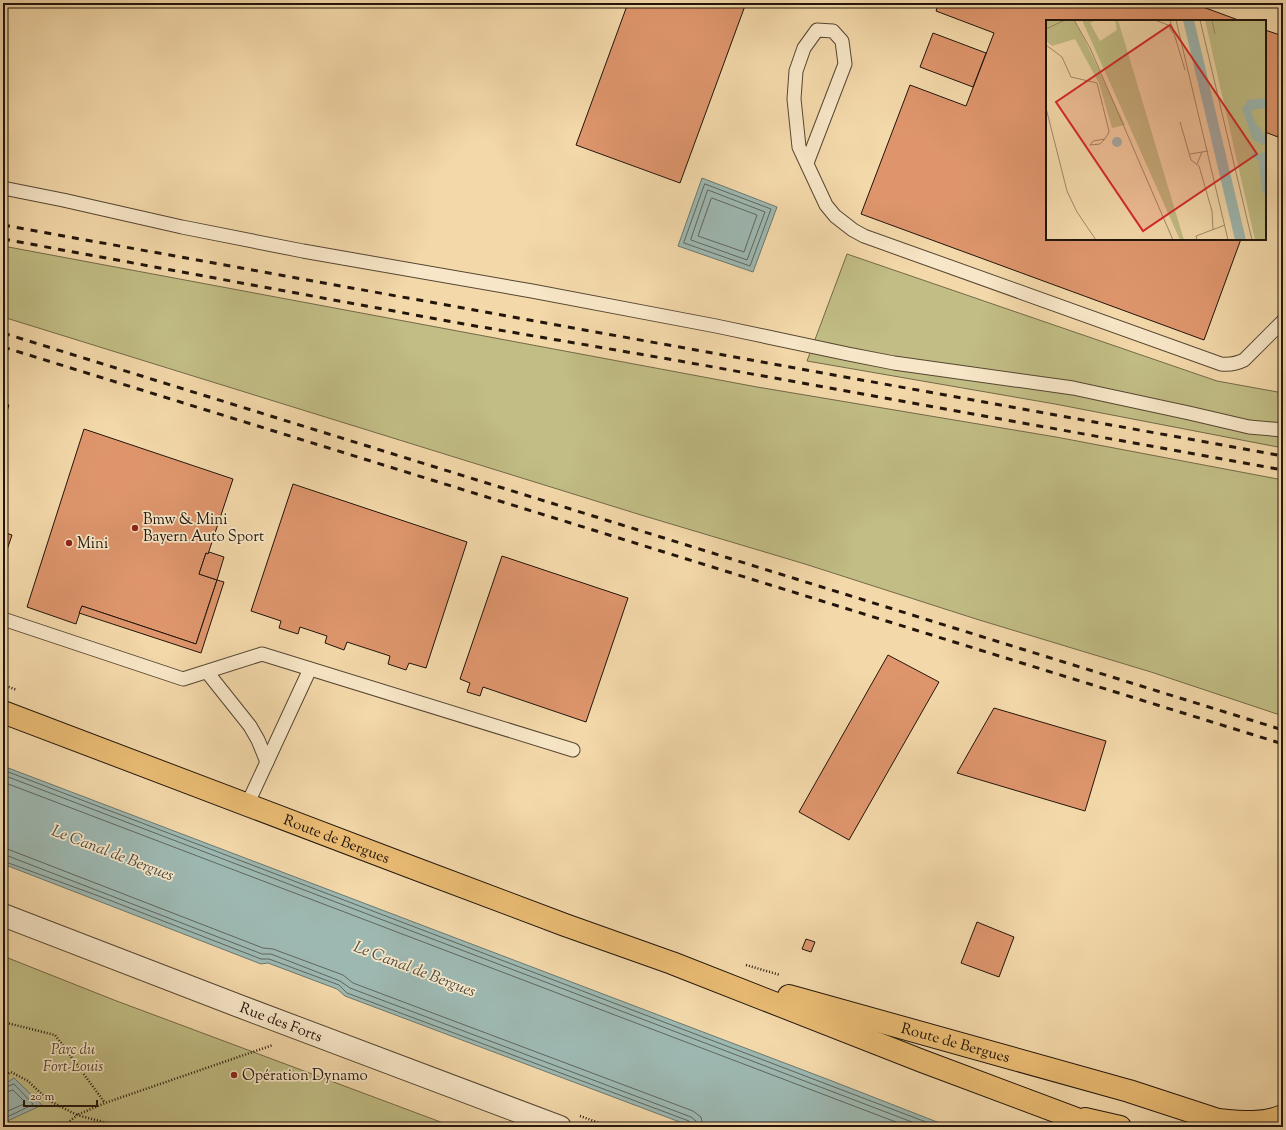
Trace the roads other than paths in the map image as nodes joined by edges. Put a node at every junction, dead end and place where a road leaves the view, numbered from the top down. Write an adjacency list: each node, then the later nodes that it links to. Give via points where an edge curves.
1 (807, 163): 1 (lane, via 799,147 794,99 796,71 804,48 817,30 833,31 842,41 845,64); 3 (lane, via 826,205 844,224 864,236 1221,364 1237,364 1244,360)
2 (3, 188): 4 (lane, via 303,251 709,324 902,364 1073,388 1249,427)
3 (1283, 321)
4 (1283, 430)
5 (3, 619): 7 (lane, via 183,679)
6 (310, 669): 7 (lane, via 262,654); 9 (lane); 10 (lane)
7 (207, 672): 10 (lane, via 250,726)
8 (3, 712): 11 (main road, Route de Bergues)
9 (573, 750)
10 (267, 762): 11 (lane)
11 (247, 805): 13 (main road, Route de Bergues)
12 (3, 915): 17 (street, Rue des Forts)
13 (672, 963): 14 (main road, Route de Bergues); 16 (main road, Route de Bergues, via 1129,1091)
14 (1059, 1113): 18 (main road, Route de Bergues); 19 (main road)
15 (1283, 1116): 16 (main road, via 1261,1122)
16 (1217, 1120): 20 (main road, Route de Bergues)
17 (560, 1127)
18 (1098, 1127)
19 (1120, 1127)
20 (1239, 1127)

